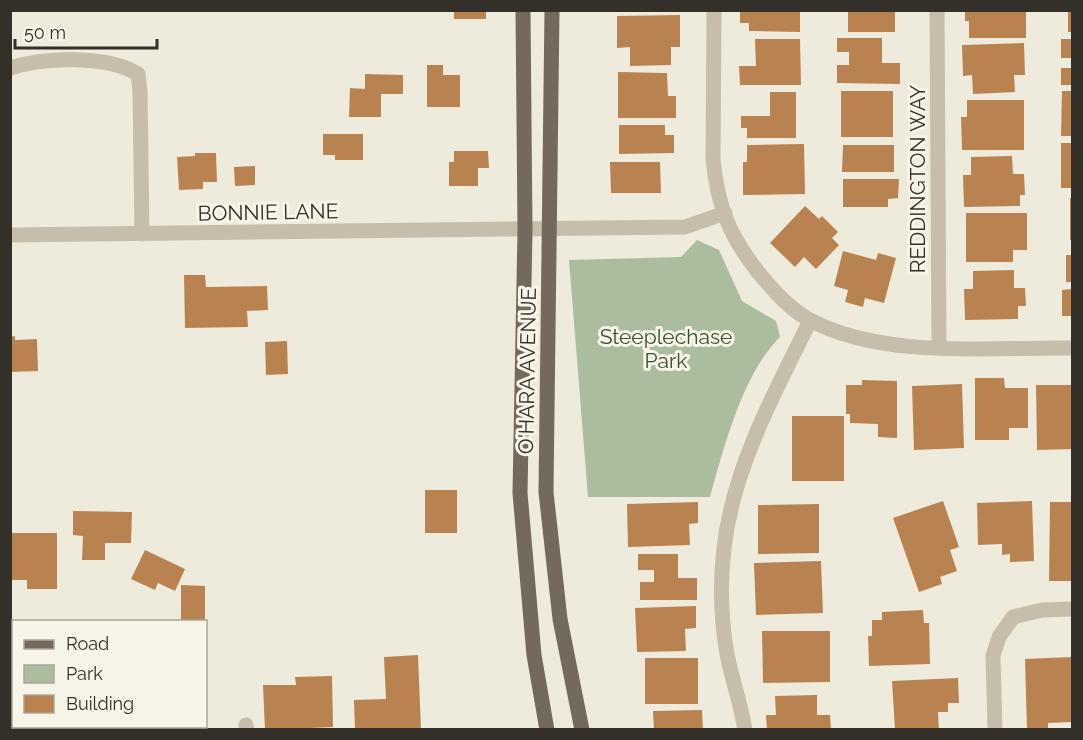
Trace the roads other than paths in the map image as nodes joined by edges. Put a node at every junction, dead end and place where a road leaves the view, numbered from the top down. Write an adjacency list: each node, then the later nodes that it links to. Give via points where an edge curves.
1 (523, 10): 7 (main road, O'HARA AVENUE)
2 (552, 10): 8 (main road, O'HARA AVENUE)
3 (714, 10): 6 (street, via 713,160)
4 (937, 10): 12 (street, REDDINGTON WAY)
5 (10, 68): 9 (street, via 78,60 124,66 138,74)
6 (724, 213): 8 (street, BONNIE LANE, via 685,227); 11 (street, via 739,248 780,297)
7 (525, 230): 8 (street, BONNIE LANE); 9 (street, BONNIE LANE); 15 (main road, O'HARA AVENUE, via 520,493 534,654)
8 (551, 231): 16 (main road, O'HARA AVENUE, via 546,492 560,619)
9 (142, 234): 10 (street, BONNIE LANE)
10 (10, 235)
11 (810, 321): 12 (street, via 864,341); 17 (street, via 756,429 733,493 725,535 726,644)
12 (939, 347): 13 (street)
13 (1072, 348)
14 (1072, 609): 18 (street, via 1042,610 1013,617 999,637 993,656)
15 (547, 729)
16 (582, 729)
17 (745, 729)
18 (995, 729)

